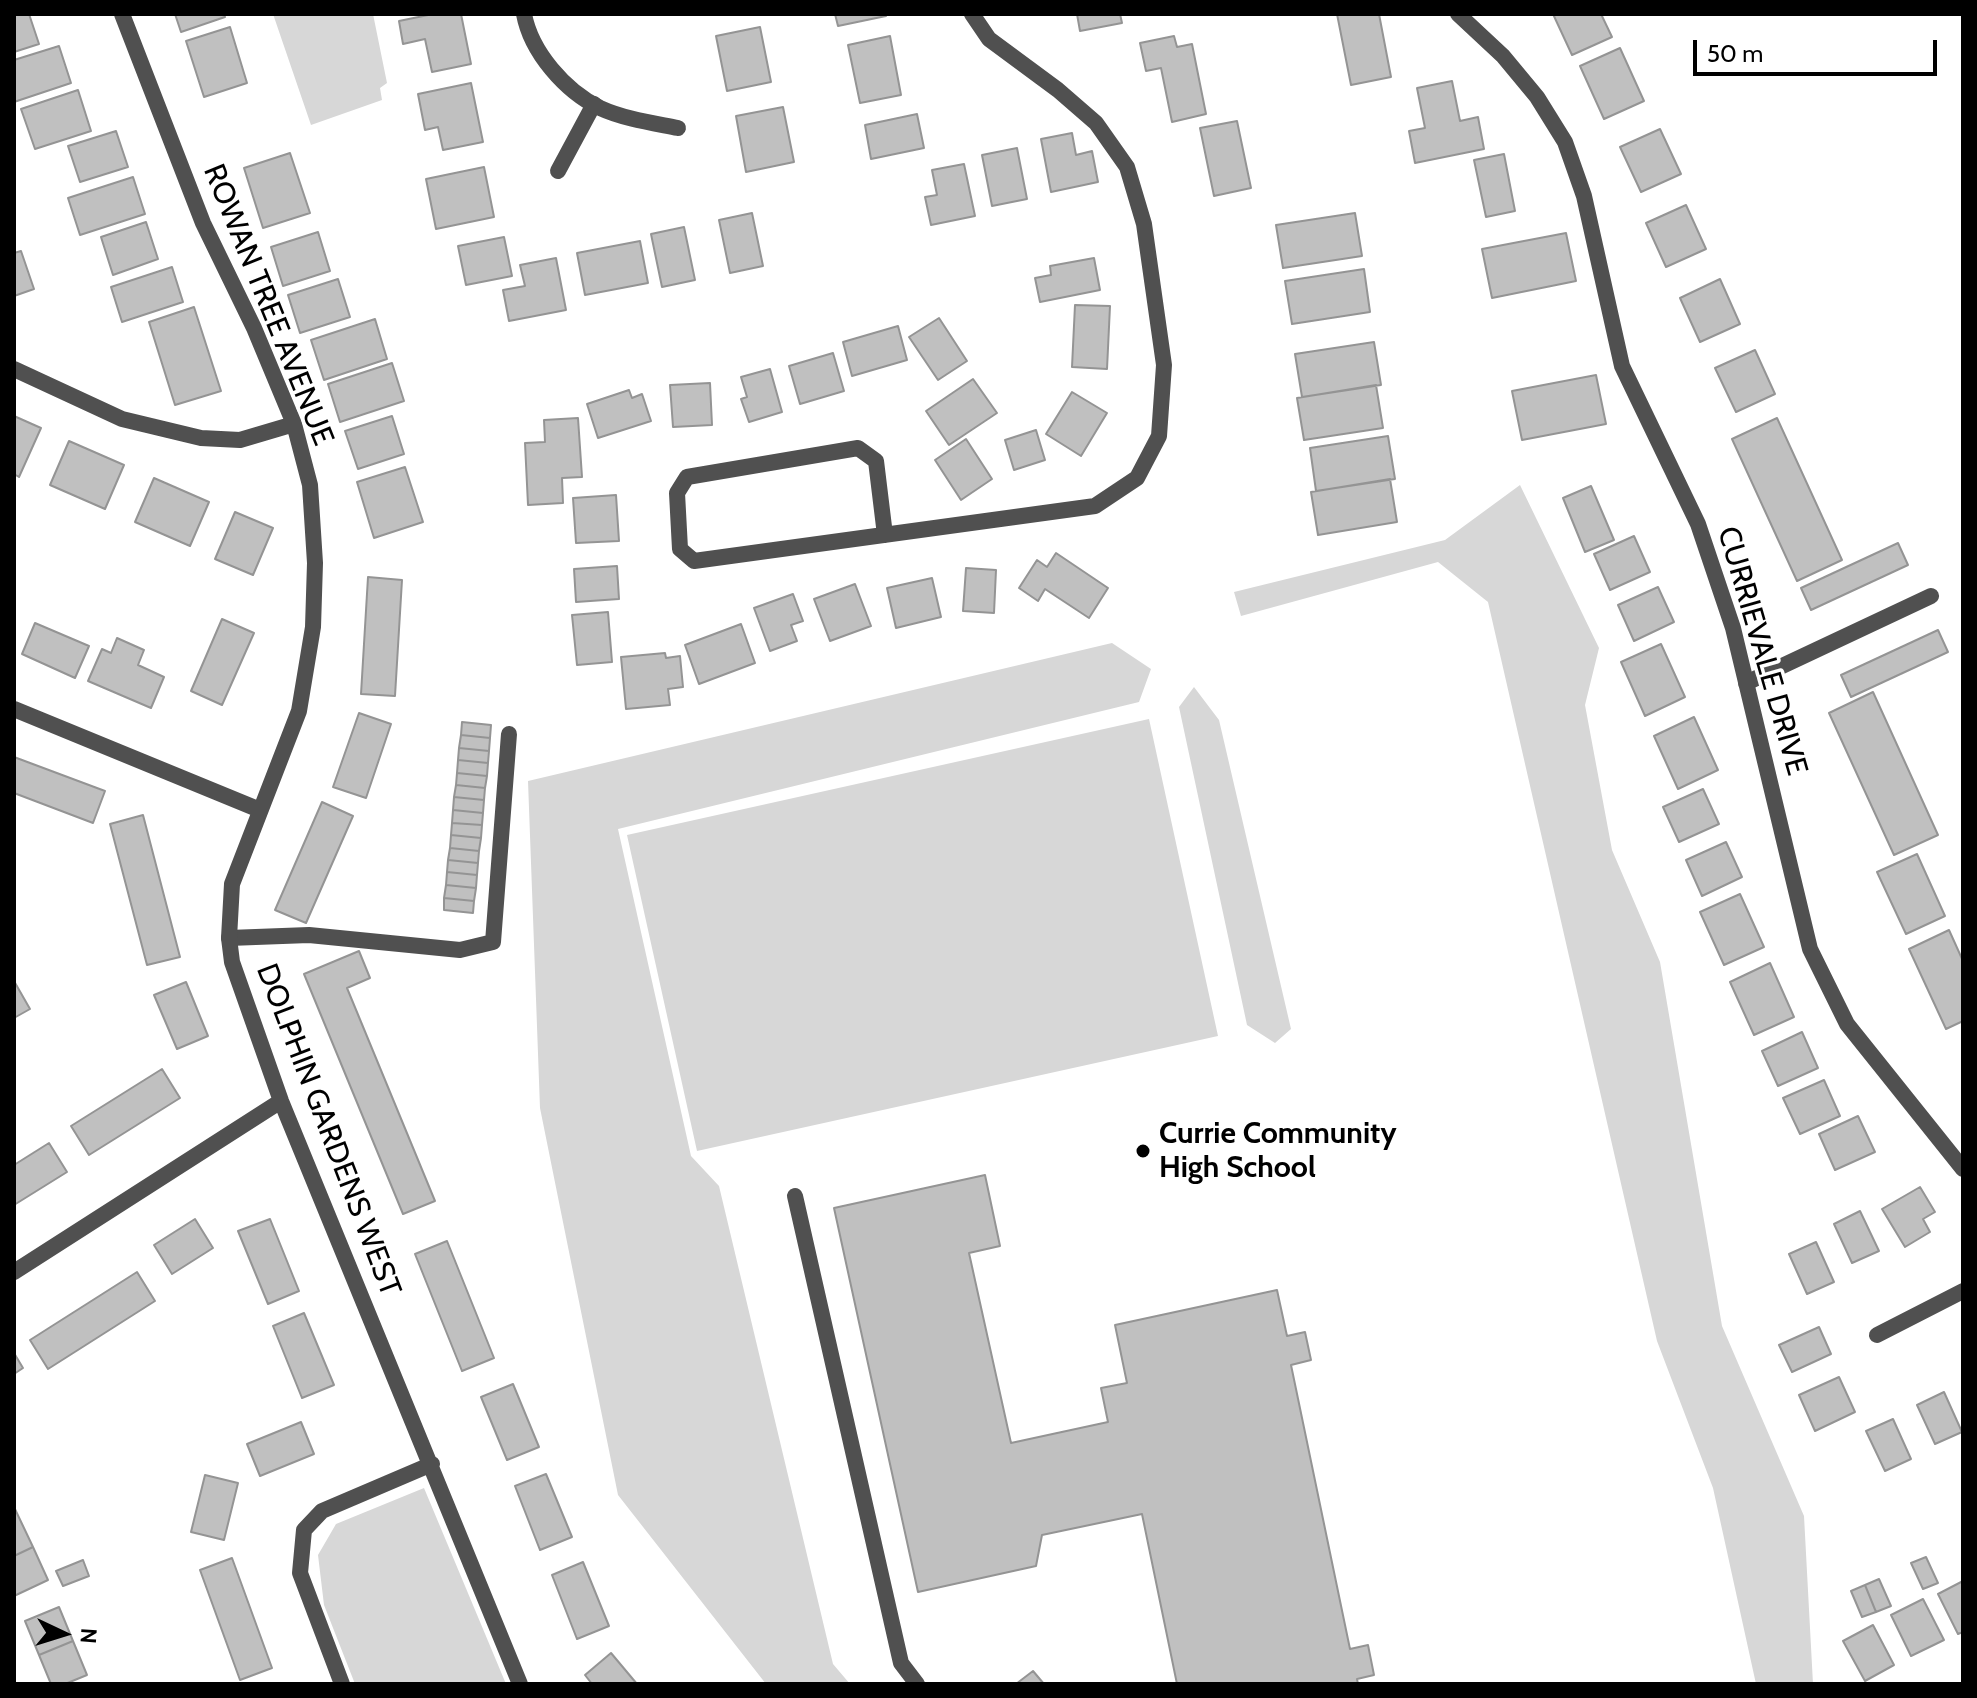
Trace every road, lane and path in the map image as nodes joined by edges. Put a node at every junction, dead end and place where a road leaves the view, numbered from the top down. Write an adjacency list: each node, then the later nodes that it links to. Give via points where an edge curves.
1 (122, 14): 9 (street, ROWAN TREE AVENUE, via 203,223)
2 (524, 14): 5 (street, via 542,57)
3 (972, 14): 10 (street, via 989,39 1096,123 1127,167 1144,224 1164,365 1159,436 1137,478 1095,506)
4 (1458, 14): 12 (street, CURRIEVALE DRIVE, via 1520,76 1565,142 1584,196 1622,366 1698,524)
5 (594, 104): 6 (street); 7 (street)
6 (678, 128)
7 (558, 171)
8 (14, 369): 9 (street, via 122,419 201,438 240,440)
9 (294, 424): 15 (street, ROWAN TREE AVENUE, via 310,485 313,627 299,711)
10 (885, 535): 10 (street, via 694,561 680,549 677,493 687,477 858,448 876,461)
11 (1931, 596): 12 (street)
12 (1746, 683): 18 (street, CURRIEVALE DRIVE, via 1810,949 1847,1024)
13 (14, 709): 15 (street)
14 (509, 734): 16 (street, via 493,942 460,950 309,935)
15 (260, 810): 16 (street, DOLPHIN GARDENS WEST, via 232,884)
16 (229, 938): 17 (street, DOLPHIN GARDENS WEST, via 232,962)
17 (281, 1101): 20 (street); 23 (street, DOLPHIN GARDENS WEST)
18 (1963, 1169)
19 (795, 1196): 26 (street, via 901,1663)
20 (14, 1272)
21 (1963, 1291): 22 (street)
22 (1877, 1335)
23 (432, 1464): 24 (street, via 322,1511 304,1530 300,1573); 25 (street, DOLPHIN GARDENS WEST)
24 (342, 1684)
25 (520, 1684)
26 (917, 1684)

